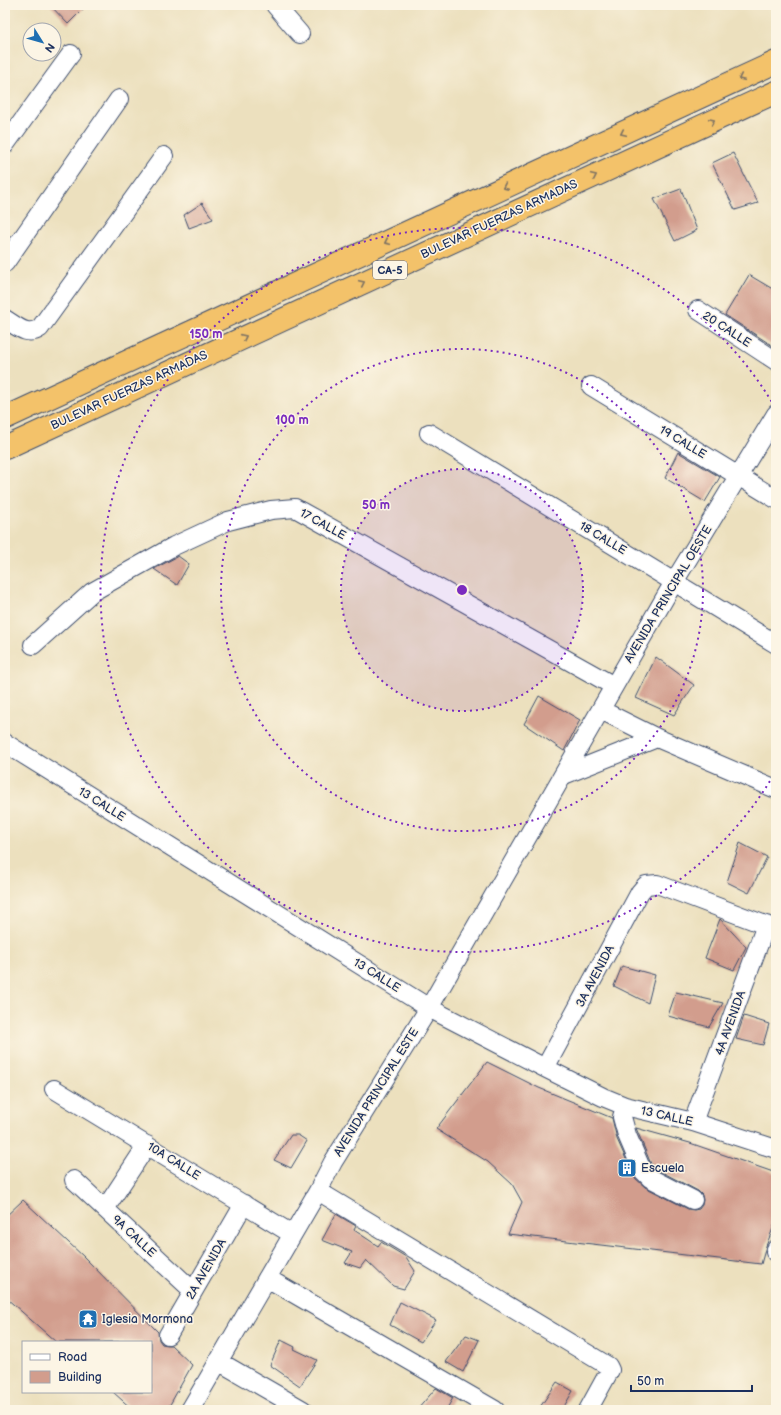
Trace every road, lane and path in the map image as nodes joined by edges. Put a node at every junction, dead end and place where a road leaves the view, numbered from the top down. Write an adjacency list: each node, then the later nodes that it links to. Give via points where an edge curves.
1 (275, 5): 2 (street)
2 (300, 34)
3 (71, 54): 7 (street)
4 (776, 62): 15 (highway, CA-5, one-way to 15)
5 (776, 92): 17 (highway, BULEVAR FUERZAS ARMADAS / CA-5, one-way to 5)
6 (119, 99): 9 (street)
7 (5, 145)
8 (164, 156): 11 (street, via 40,328 29,333)
9 (5, 263)
10 (698, 310): 12 (street, 20 CALLE)
11 (5, 318)
12 (776, 362)
13 (591, 386): 18 (street, 19 CALLE)
14 (776, 414): 18 (street, AVENIDA PRINCIPAL OESTE)
15 (5, 418)
16 (429, 433): 20 (street, 18 CALLE)
17 (5, 448)
18 (739, 476): 19 (street, 19 CALLE); 20 (street, AVENIDA PRINCIPAL OESTE)
19 (776, 499)
20 (674, 582): 21 (street, 18 CALLE); 23 (street, AVENIDA PRINCIPAL OESTE)
21 (776, 644)
22 (33, 645): 23 (street, 17 CALLE, via 92,592 174,546 228,521 270,510 295,508)
23 (614, 686): 24 (street, AVENIDA PRINCIPAL OESTE)
24 (601, 710): 25 (street); 27 (street, AVENIDA PRINCIPAL OESTE)
25 (657, 738): 27 (street); 28 (street)
26 (5, 743): 30 (street, 13 CALLE)
27 (564, 775): 30 (street, AVENIDA PRINCIPAL ESTE)
28 (776, 789)
29 (771, 927): 31 (street, 3A AVENIDA, via 657,884 646,885); 34 (street, 4A AVENIDA)
30 (429, 1008): 31 (street, 13 CALLE); 38 (street, AVENIDA PRINCIPAL ESTE, via 333,1162)
31 (545, 1068): 33 (street, 13 CALLE)
32 (54, 1088): 35 (street, 10A CALLE)
33 (625, 1106): 34 (street, 13 CALLE); 39 (street, via 622,1117 642,1170 650,1178)
34 (693, 1122): 36 (street, 13 CALLE)
35 (147, 1145): 40 (street, 10A CALLE); 41 (street)
36 (776, 1149)
37 (74, 1180): 41 (street, 9A CALLE)
38 (318, 1191): 42 (street, AVENIDA PRINCIPAL ESTE); 50 (street, via 608,1366 610,1370)
39 (693, 1200)
40 (244, 1204): 42 (street, 10A CALLE); 44 (street, 2A AVENIDA)
41 (105, 1209): 44 (street, 9A CALLE)
42 (292, 1234): 43 (street, AVENIDA PRINCIPAL ESTE)
43 (267, 1278): 46 (street, AVENIDA PRINCIPAL ESTE); 49 (street)
44 (194, 1291): 45 (street, 2A AVENIDA)
45 (168, 1335)
46 (218, 1361): 47 (street, AVENIDA PRINCIPAL ESTE); 48 (street)
47 (190, 1410)
48 (303, 1410)
49 (495, 1410)
50 (588, 1410)

